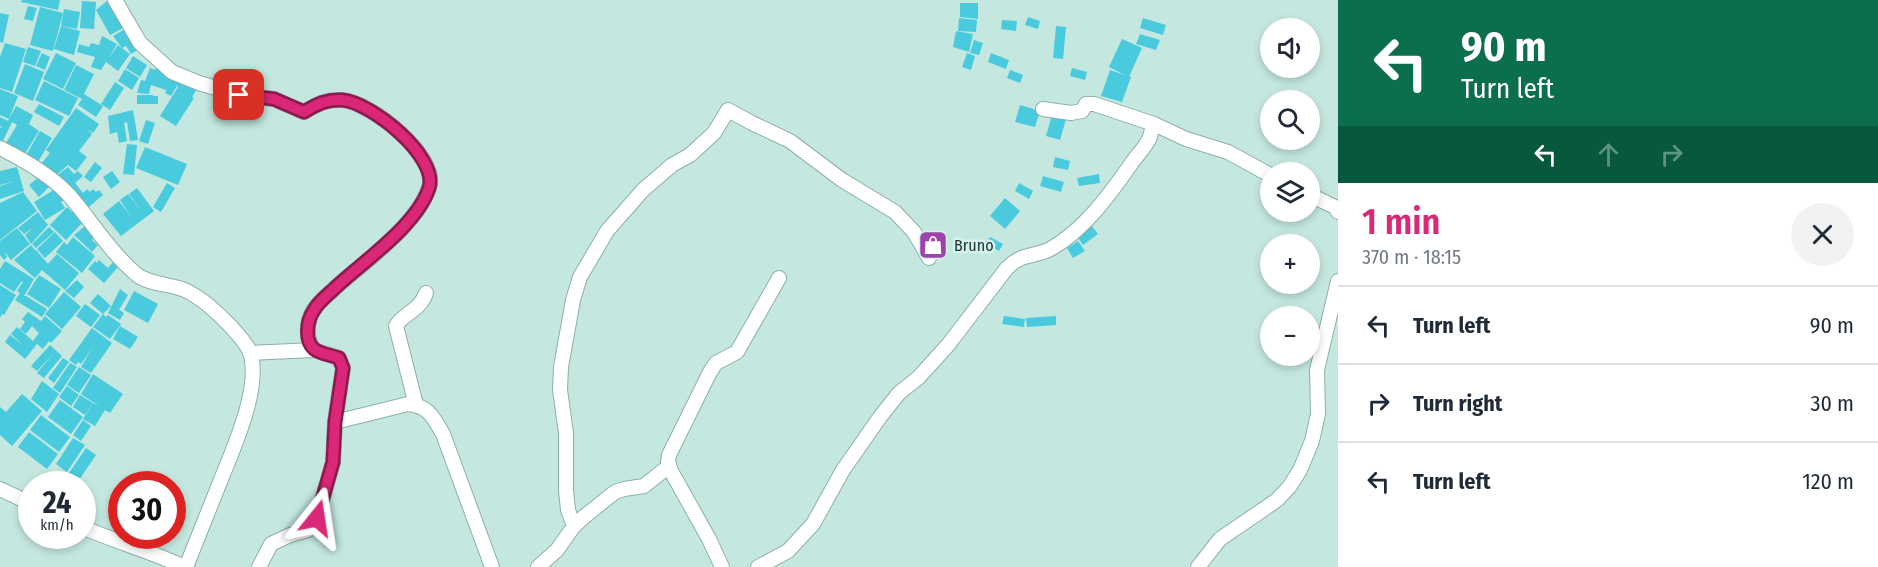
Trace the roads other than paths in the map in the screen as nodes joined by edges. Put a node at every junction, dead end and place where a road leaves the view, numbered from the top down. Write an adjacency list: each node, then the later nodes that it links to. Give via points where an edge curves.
1 (115, 0): 12 (street, via 140,43 172,72 239,95 274,99 304,112 322,101 344,100 360,105 398,131 428,168 429,188 410,218 386,245 314,309 307,333)
2 (1043, 109): 3 (street, via 1071,113 1082,111 1089,104)
3 (1154, 124): 5 (street, via 1228,152); 26 (street, via 1149,139 1084,222 1047,251 1025,255 1007,268 948,345 880,417 843,470 813,524 788,551)
4 (0, 148): 13 (street, via 43,173 66,192 114,254 139,276 182,289 203,301 232,328)
5 (1260, 170)
6 (1320, 200): 7 (street)
7 (1338, 212)
8 (929, 258): 19 (street, via 914,232 895,212 789,141 728,110 714,133 643,190 607,231 580,277 561,367 560,390 566,433 568,510)
9 (778, 278): 16 (street, via 737,352 716,363 710,372 669,455)
10 (1338, 281): 27 (street, via 1317,370 1318,414 1300,470 1276,500 1220,539)
11 (426, 293): 14 (street, via 424,300 396,326)
12 (314, 350): 13 (street); 15 (street, via 342,362)
13 (250, 352): 21 (street, via 251,385 244,422)
14 (416, 405): 15 (street); 23 (street, via 432,414 443,434)
15 (335, 422): 22 (street, via 333,462 314,526 271,544)
16 (669, 466): 19 (street, via 644,486 615,492); 25 (street)
17 (0, 489): 18 (street)
18 (18, 497)
19 (574, 526): 24 (street, via 557,550)
20 (96, 533): 21 (street)
21 (185, 567)
22 (259, 567)
23 (492, 567)
24 (538, 567)
25 (722, 567)
26 (758, 567)
27 (1198, 567)

